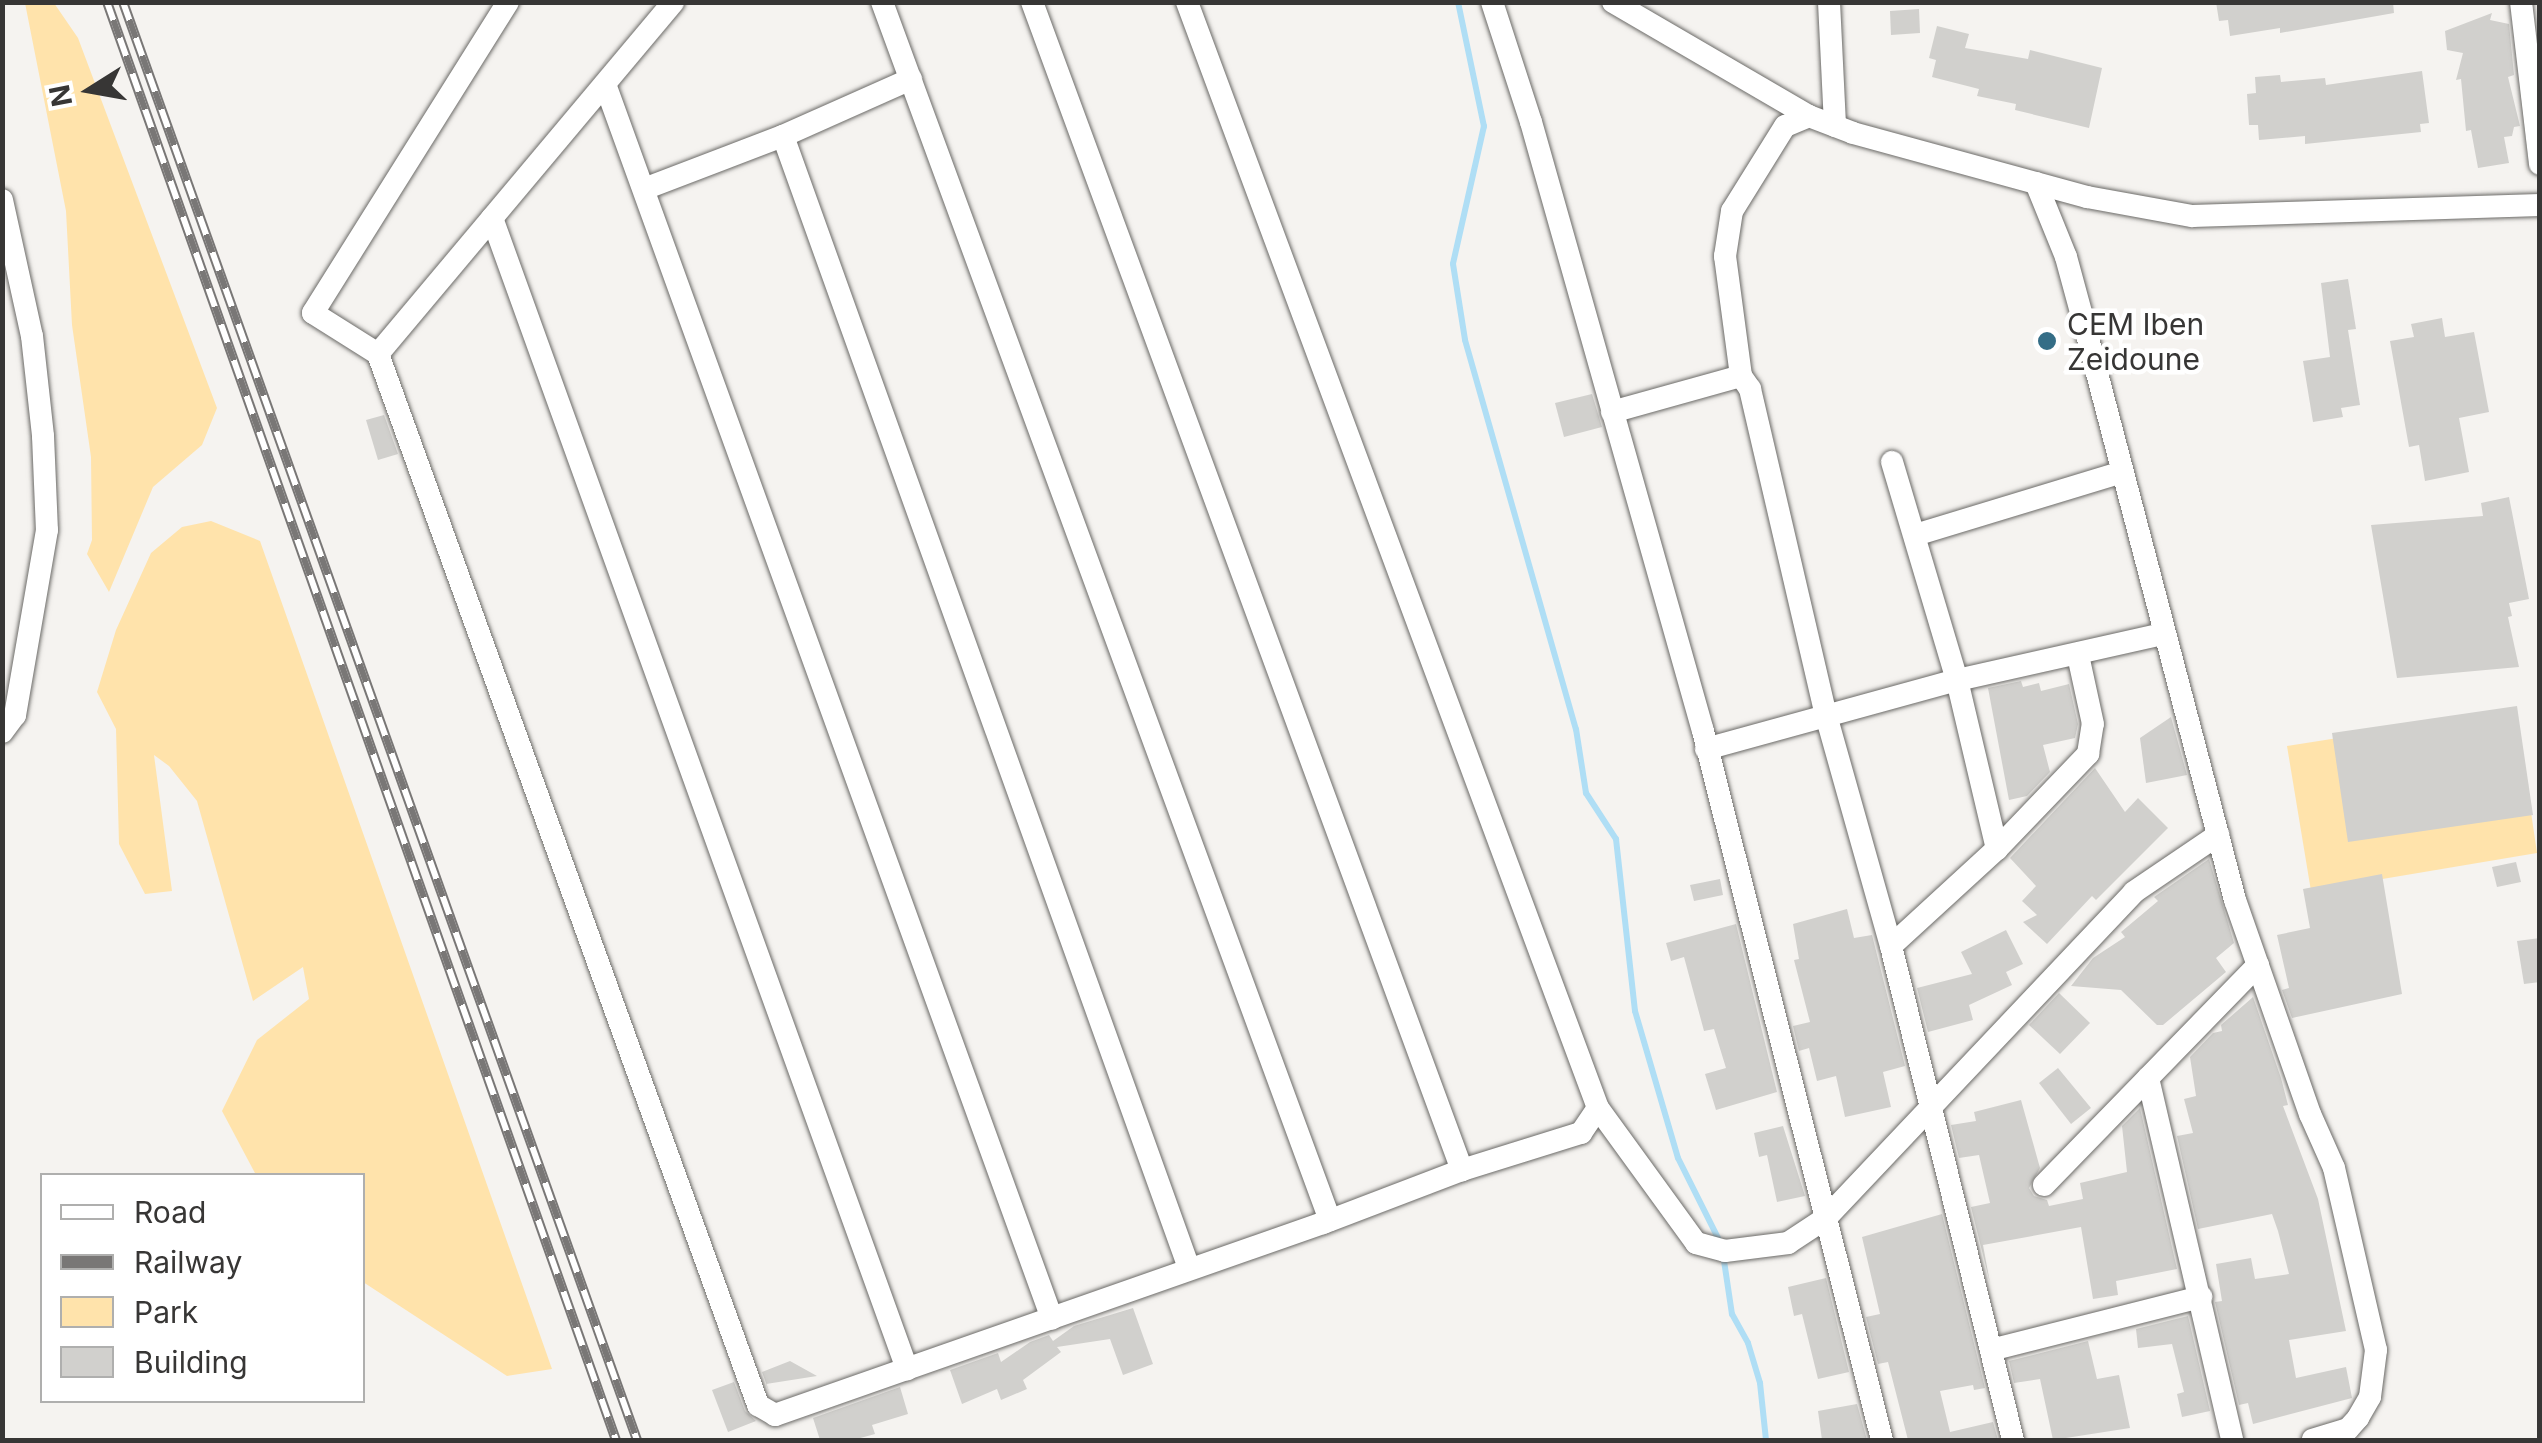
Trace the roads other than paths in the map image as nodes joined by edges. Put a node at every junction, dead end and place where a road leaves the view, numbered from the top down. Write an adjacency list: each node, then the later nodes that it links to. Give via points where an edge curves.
1 (508, 2): 22 (street, via 312,313)
2 (674, 2): 11 (street)
3 (882, 2): 10 (street)
4 (1032, 2): 41 (street)
5 (1188, 2): 40 (street)
6 (1492, 2): 24 (street)
7 (1613, 2): 13 (street)
8 (1829, 2): 14 (street)
9 (2521, 2): 12 (street)
10 (911, 79): 15 (street); 44 (street)
11 (606, 84): 18 (street); 21 (street)
12 (2536, 107): 16 (street)
13 (1809, 116): 14 (street); 23 (street, via 1778,134 1726,230)
14 (1835, 126): 17 (street)
15 (783, 136): 18 (street); 45 (street)
16 (2540, 164)
17 (2036, 183): 20 (street, via 2192,216); 26 (street, via 2066,257)
18 (644, 189): 47 (street)
19 (2, 200): 32 (street, via 32,336 47,530 15,715)
20 (2540, 205)
21 (492, 218): 22 (street); 49 (street)
22 (378, 354): 49 (street, via 758,1404 775,1414)
23 (1741, 376): 24 (street); 31 (street, via 1750,389)
24 (1612, 412): 33 (street)
25 (1892, 462): 27 (street)
26 (2122, 472): 27 (street); 28 (street)
27 (1916, 534): 30 (street)
28 (2163, 634): 29 (street); 34 (street)
29 (2078, 654): 30 (street); 35 (street, via 2093,724 2088,754)
30 (1957, 680): 31 (street); 35 (street)
31 (1826, 715): 33 (street); 36 (street)
32 (2, 732)
33 (1706, 749): 43 (street)
34 (2218, 835): 37 (street); 39 (street, via 2134,892)
35 (1997, 849): 36 (street)
36 (1891, 946): 39 (street)
37 (2258, 965): 38 (street); 53 (street, via 2334,1168 2376,1350 2370,1398 2358,1418 2335,1436)
38 (2148, 1078): 42 (street); 46 (street)
39 (1931, 1107): 43 (street); 48 (street)
40 (1598, 1108): 41 (street, via 1581,1133); 43 (street, via 1687,1233 1708,1250 1788,1243)
41 (1462, 1170): 44 (street)
42 (2044, 1185)
43 (1826, 1218): 50 (street)
44 (1330, 1220): 45 (street)
45 (1189, 1268): 47 (street)
46 (2201, 1297): 48 (street); 52 (street)
47 (1052, 1318): 49 (street)
48 (1990, 1350): 51 (street)
49 (908, 1369)
50 (1882, 1440)
51 (2013, 1440)
52 (2232, 1440)
53 (2313, 1440)

